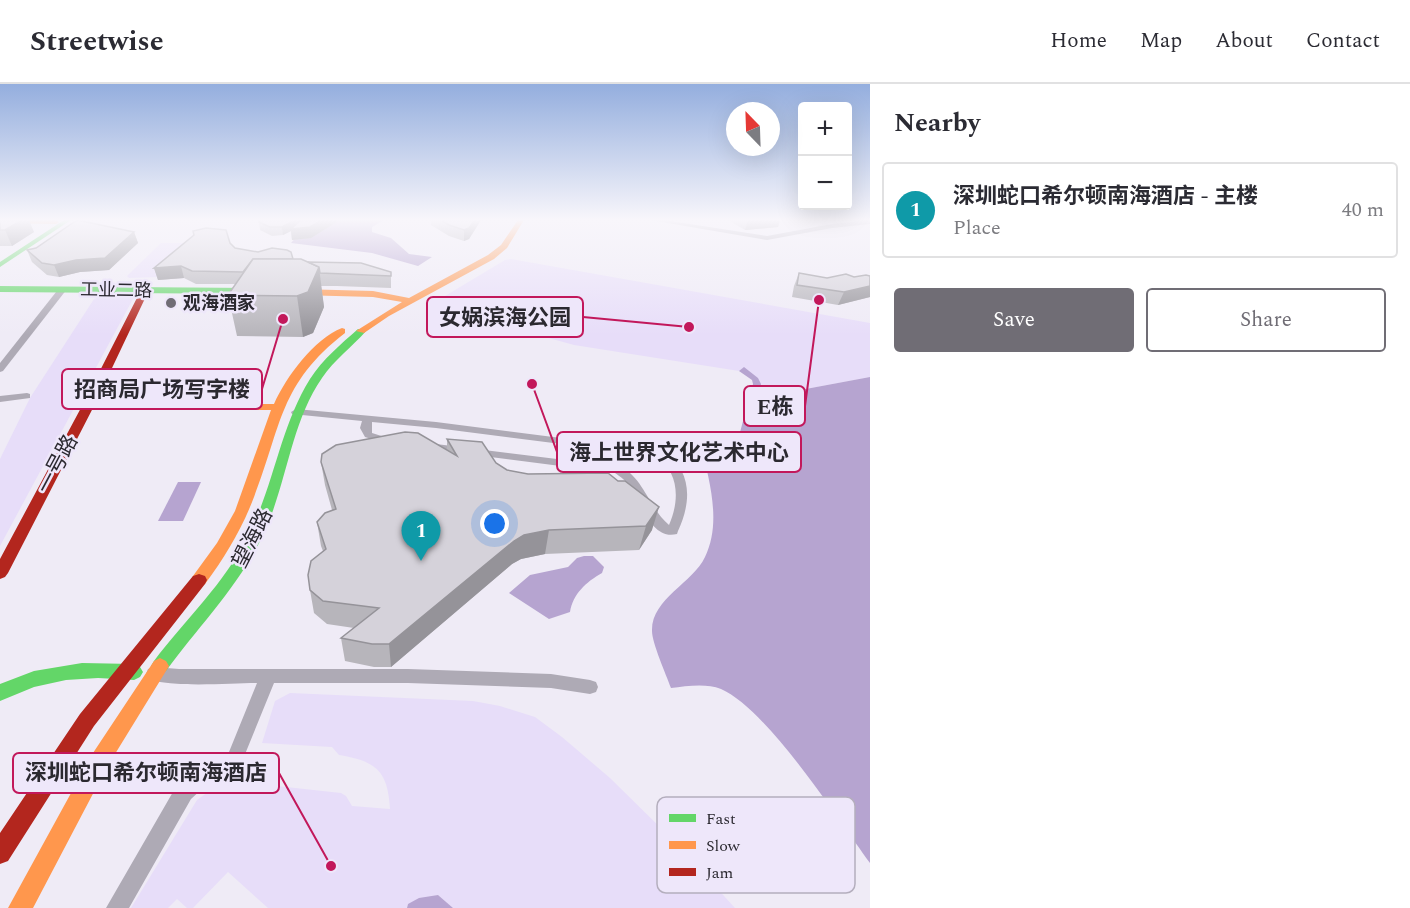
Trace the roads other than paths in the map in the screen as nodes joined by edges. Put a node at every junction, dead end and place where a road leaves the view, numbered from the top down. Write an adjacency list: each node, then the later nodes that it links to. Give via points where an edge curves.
1 (480, 258): 5 (main road, 望海路)
2 (0, 289): 3 (main road, 工业二路)
3 (63, 289): 4 (main road, 工业二路); 6 (street)
4 (145, 290): 5 (main road, 工业二路, via 357,293); 9 (main road, 一号路)
5 (407, 299): 10 (main road, 望海路, via 344,330 316,351); 11 (main road, 望海路, via 338,350 319,370)
6 (0, 369)
7 (27, 396): 8 (street)
8 (0, 399)
9 (88, 406): 10 (main road); 13 (main road, 一号路)
10 (276, 407): 14 (main road, 望海路, via 231,535 190,594)
11 (296, 412): 12 (street); 15 (main road, 望海路, via 269,506 256,536 220,594)
12 (368, 418): 12 (street, via 364,427 369,436 618,470 631,480 663,528 672,531 680,519 683,500 676,468 659,453)
13 (0, 573)
14 (125, 671): 15 (main road); 18 (main road, via 56,670); 19 (main road, 望海路, via 52,771)
15 (154, 674): 16 (street); 20 (main road, 望海路, via 104,754)
16 (268, 676): 17 (street, via 408,676 551,681); 21 (street, via 235,759 210,770 184,792)
17 (590, 687)
18 (0, 693)
19 (0, 853)
20 (20, 908)
21 (117, 908)

